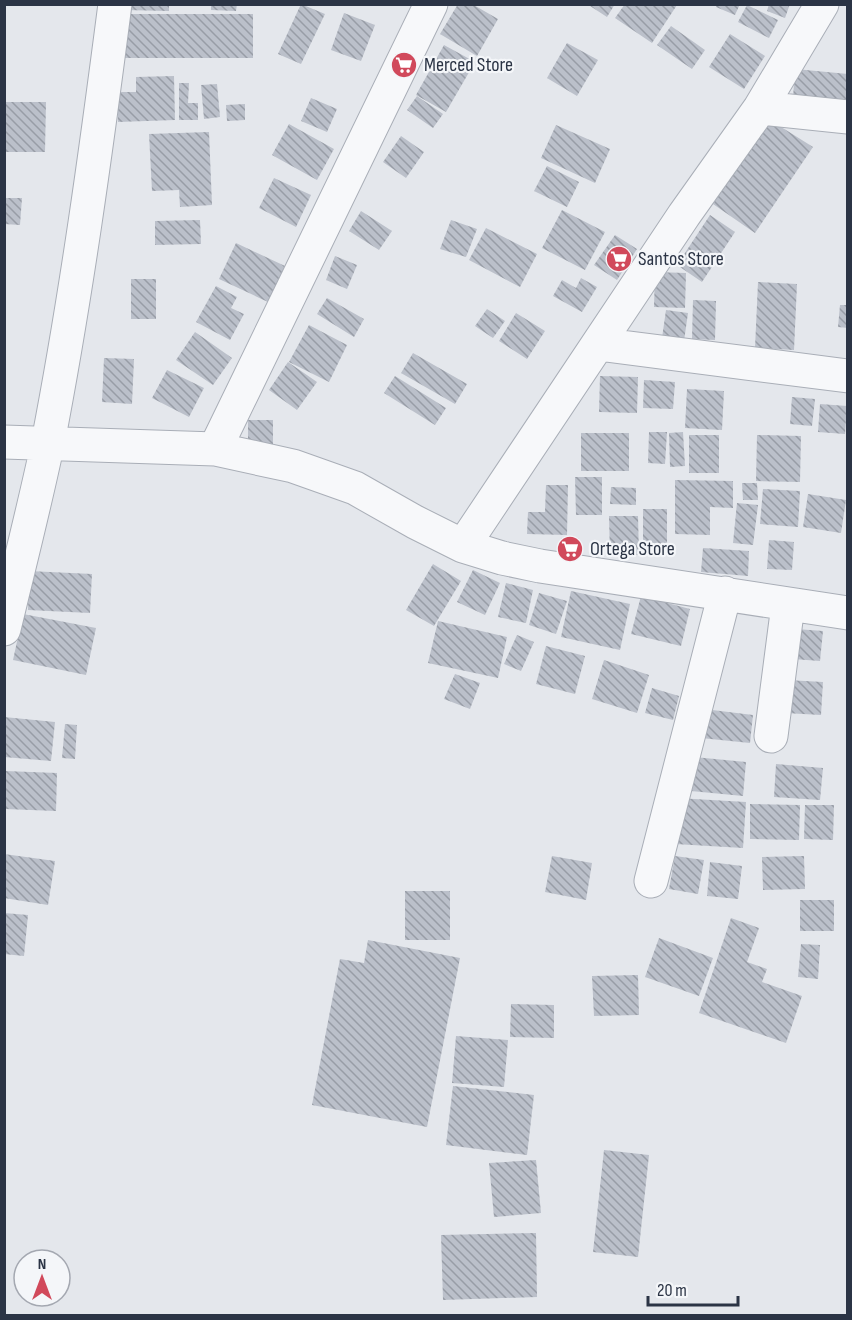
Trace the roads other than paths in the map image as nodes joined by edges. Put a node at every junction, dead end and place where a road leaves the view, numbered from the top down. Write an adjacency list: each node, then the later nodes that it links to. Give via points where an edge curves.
1 (115, 4): 9 (street, via 84,236)
2 (431, 4): 10 (street)
3 (822, 4): 4 (street)
4 (760, 108): 5 (street); 6 (street)
5 (848, 117)
6 (598, 344): 7 (street); 11 (street)
7 (848, 376)
8 (4, 442): 9 (street)
9 (47, 443): 10 (street); 15 (street)
10 (215, 449): 11 (street, via 293,466 355,488)
11 (463, 546): 12 (street, via 540,566)
12 (725, 593): 13 (street); 17 (street)
13 (788, 605): 14 (street); 16 (street)
14 (848, 613)
15 (4, 628)
16 (771, 735)
17 (651, 881)

